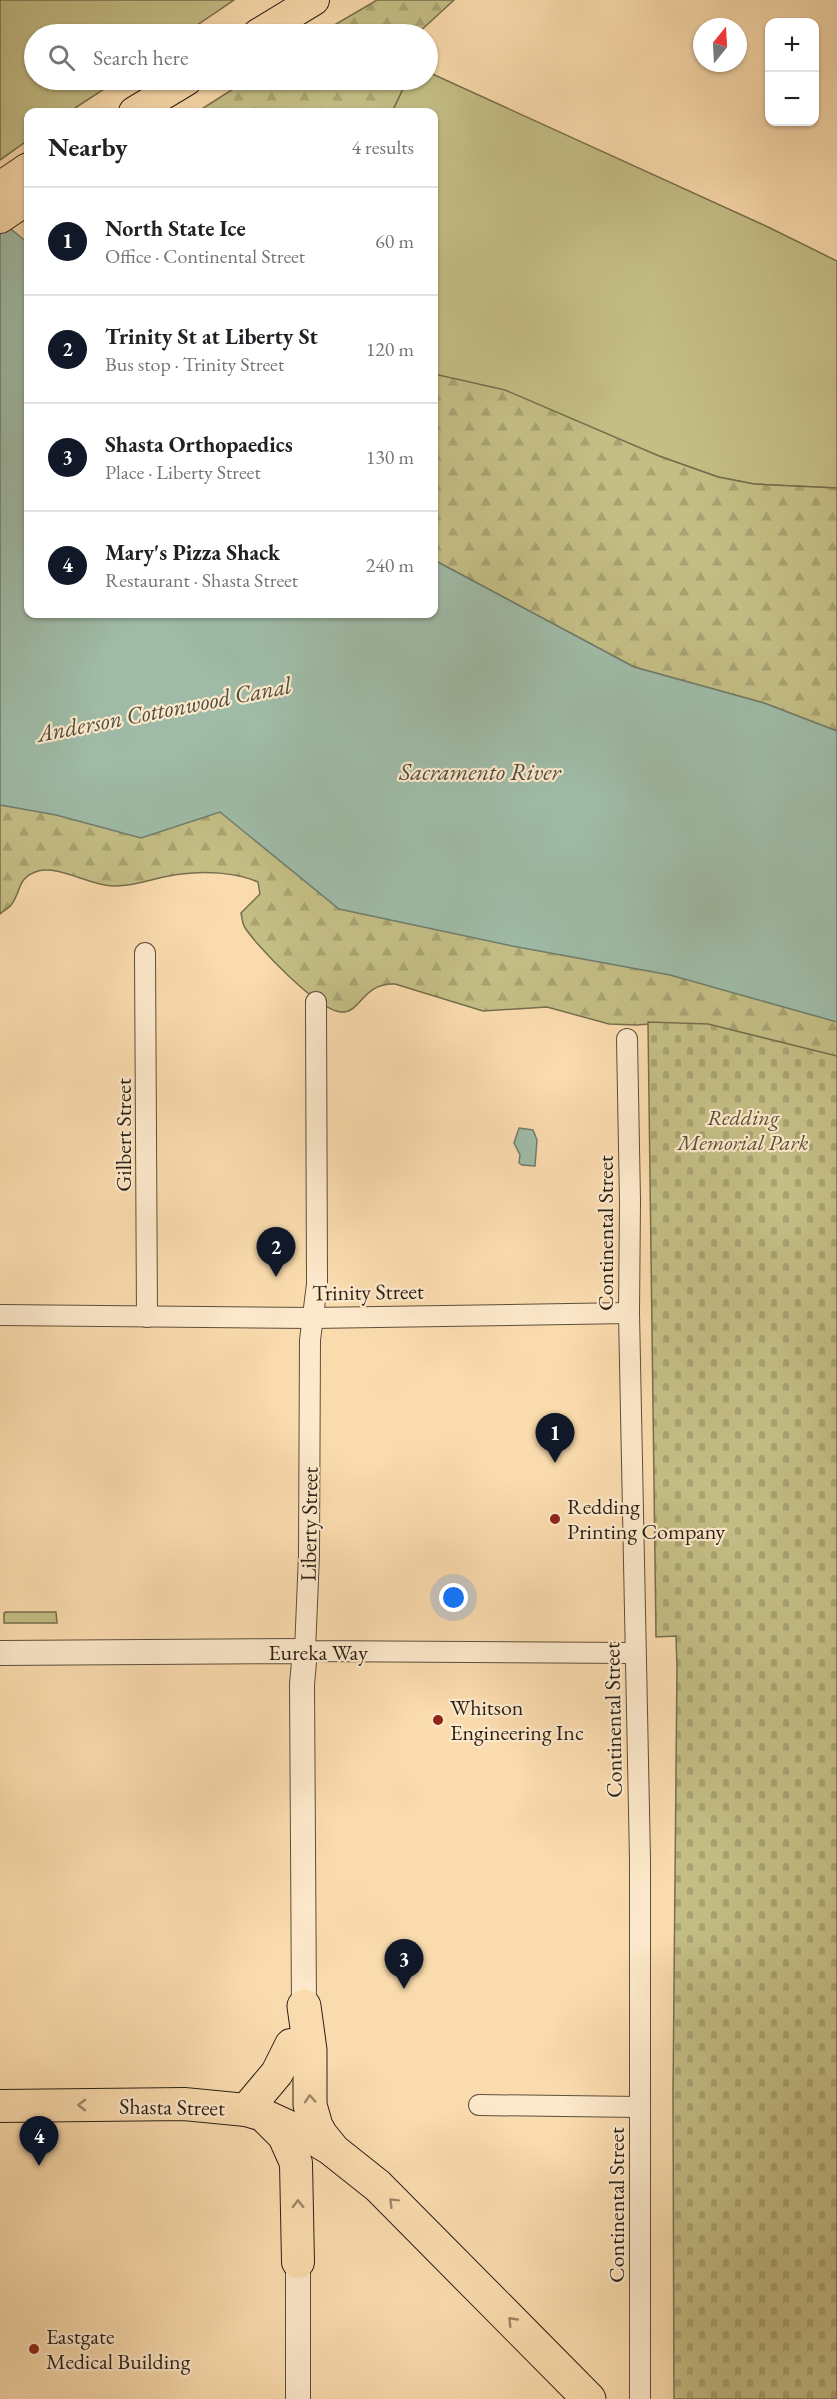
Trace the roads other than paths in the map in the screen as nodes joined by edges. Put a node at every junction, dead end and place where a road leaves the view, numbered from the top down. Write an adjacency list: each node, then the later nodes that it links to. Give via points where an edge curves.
1 (314, 0): 2 (main road)
2 (274, 24)
3 (170, 90): 4 (main road)
4 (141, 108)
5 (24, 171): 6 (main road)
6 (0, 187)
7 (24, 202): 8 (main road)
8 (0, 218)
9 (145, 953): 14 (street, Gilbert Street)
10 (316, 1002): 15 (street, Liberty Street, via 317,1284)
11 (627, 1039): 12 (street, Continental Street)
12 (629, 1313): 15 (street, Trinity Street); 18 (street, Continental Street)
13 (0, 1316): 14 (street, Trinity Street)
14 (147, 1317): 15 (street, Trinity Street)
15 (312, 1318): 16 (street, Liberty Street)
16 (305, 1651): 17 (street, Eureka Way); 18 (street, Eureka Way); 19 (street, Liberty Street)
17 (0, 1653)
18 (635, 1653): 23 (street, Continental Street, via 640,1860)
19 (304, 2006): 20 (street, Liberty Street); 25 (highway, one-way to 19, via 316,2126 310,2105 310,2050)
20 (291, 2044): 24 (highway)
21 (479, 2105): 23 (street)
22 (0, 2106): 24 (highway, Shasta Street, one-way to 22, via 184,2104)
23 (639, 2107): 29 (street, Continental Street)
24 (254, 2112): 25 (highway, Shasta Street); 26 (highway, one-way to 24, via 296,2163 284,2136)
25 (334, 2151): 28 (highway, one-way to 25, via 378,2186)
26 (298, 2262): 27 (street)
27 (298, 2399)
28 (589, 2399)
29 (640, 2399)

